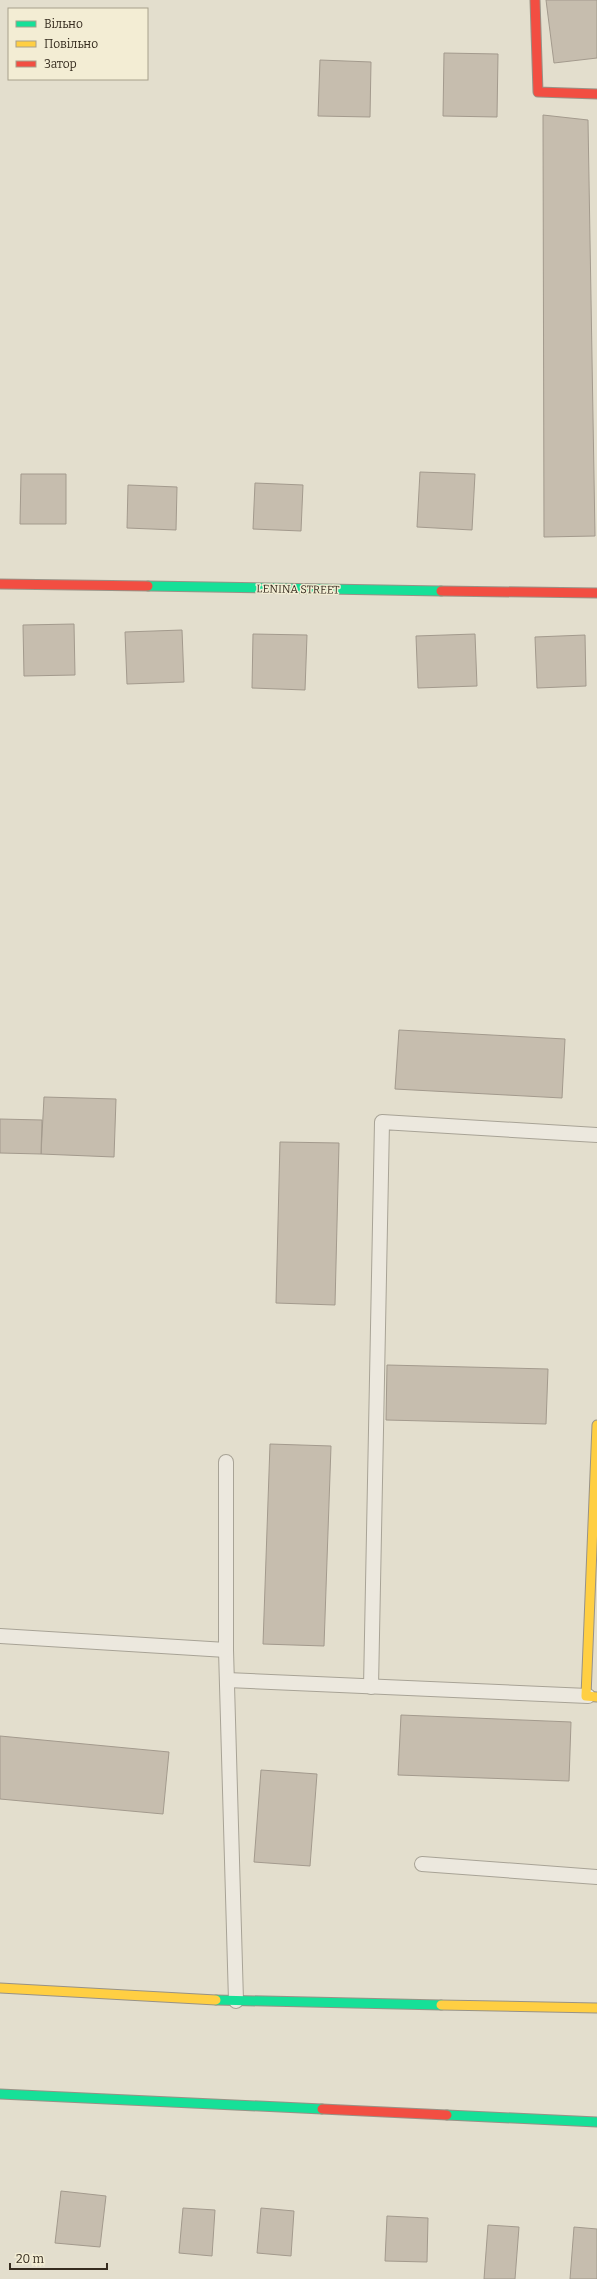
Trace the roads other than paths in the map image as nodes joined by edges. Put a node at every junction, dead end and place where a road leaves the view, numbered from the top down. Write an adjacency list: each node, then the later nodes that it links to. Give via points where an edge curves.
1 (535, 0): 2 (street, via 538,92)
2 (597, 94)
3 (0, 584): 4 (street, LENINA STREET)
4 (597, 593)
5 (597, 1135): 11 (lane, via 382,1122)
6 (597, 1425): 12 (street, via 586,1696)
7 (226, 1462): 9 (lane)
8 (0, 1636): 9 (lane)
9 (226, 1650): 10 (lane)
10 (227, 1680): 11 (lane); 16 (lane)
11 (371, 1687): 12 (lane)
12 (593, 1696)
13 (422, 1864): 14 (lane)
14 (597, 1877)
15 (0, 1988): 16 (street)
16 (236, 2001): 17 (street)
17 (597, 2008)
18 (0, 2094): 19 (street)
19 (597, 2122)

